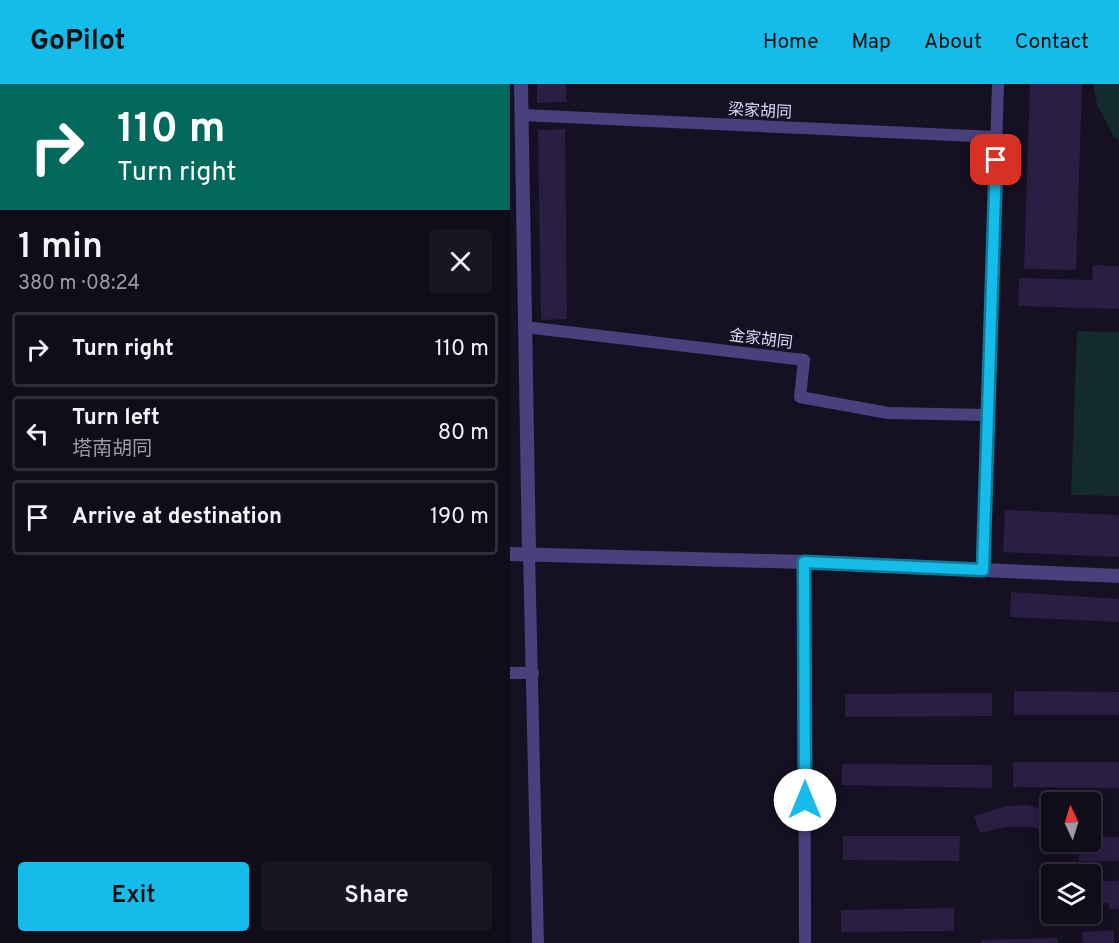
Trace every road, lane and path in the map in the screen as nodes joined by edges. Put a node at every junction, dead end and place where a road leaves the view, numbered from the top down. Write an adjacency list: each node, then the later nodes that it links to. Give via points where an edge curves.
1 (521, 84): 3 (street)
2 (998, 84): 4 (street)
3 (522, 116): 4 (street, 梁家胡同); 5 (street)
4 (996, 137): 6 (street)
5 (525, 327): 6 (street, 金家胡同, via 804,360 800,397 888,413); 8 (street)
6 (988, 415): 10 (street)
7 (510, 554): 8 (street)
8 (529, 554): 9 (street); 13 (street)
9 (804, 562): 10 (street); 15 (street)
10 (983, 570): 11 (street)
11 (1119, 576)
12 (510, 673): 13 (street)
13 (533, 673): 14 (street)
14 (538, 943)
15 (805, 943)

